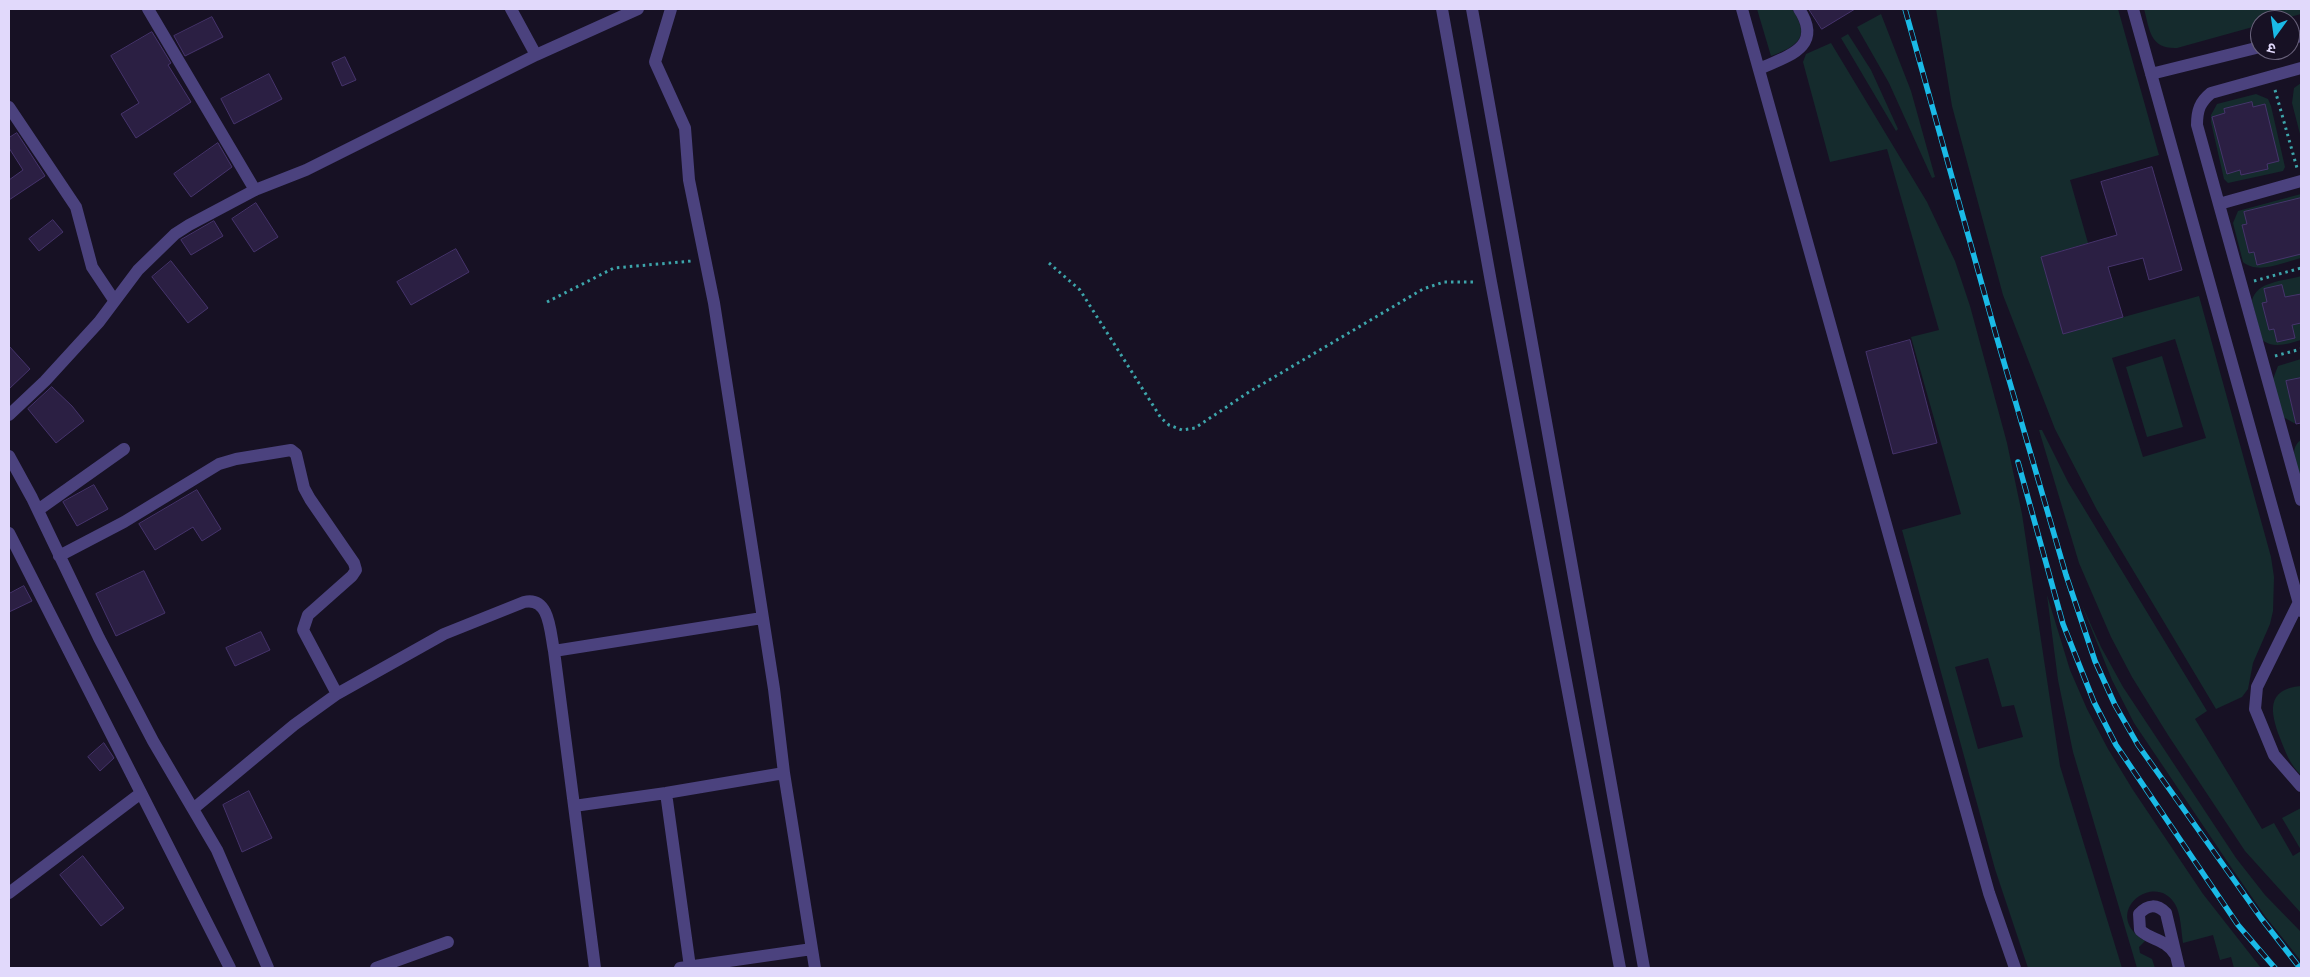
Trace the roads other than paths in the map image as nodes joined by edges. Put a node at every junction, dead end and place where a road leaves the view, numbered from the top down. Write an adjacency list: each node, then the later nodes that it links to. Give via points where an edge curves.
1 (148, 9): 17 (street)
2 (511, 9): 11 (street)
3 (638, 9): 11 (street)
4 (671, 9): 28 (street, via 655,62 685,128 689,180 705,260)
5 (1442, 9): 47 (street, via 1490,282)
6 (1472, 9): 48 (street)
7 (1742, 9): 13 (street)
8 (1799, 9): 13 (street, via 1808,29 1804,44 1794,54)
9 (2133, 9): 14 (street)
10 (2250, 49): 14 (street)
11 (536, 55): 17 (street, via 306,170)
12 (2301, 68): 18 (street, via 2211,93 2202,101 2197,112 2197,125)
13 (1759, 69): 49 (street, via 1986,883)
14 (2151, 74): 27 (street)
15 (9, 107): 19 (street, via 76,207 92,267)
16 (2301, 181): 18 (street)
17 (256, 190): 19 (street, via 175,234 138,270)
18 (2219, 204): 23 (street)
19 (114, 300): 20 (street, via 93,329)
20 (9, 415)
21 (124, 449): 24 (street)
22 (9, 456): 24 (street)
23 (2301, 500)
24 (38, 510): 26 (street)
25 (9, 533): 33 (street)
26 (59, 556): 30 (street, via 124,522 219,464 291,450 296,454 304,488 356,570 308,615 303,630); 36 (street, via 152,741)
27 (2300, 606): 32 (street, via 2257,687 2255,709 2274,755)
28 (762, 618): 29 (street); 31 (street)
29 (554, 651): 30 (street, via 544,608 533,600 444,634); 35 (street)
30 (337, 694): 36 (street, via 294,724)
31 (784, 773): 34 (street); 39 (street)
32 (2301, 786)
33 (141, 793): 37 (street); 42 (street)
34 (666, 793): 35 (street); 41 (street)
35 (574, 806): 45 (street)
36 (193, 809): 43 (street, via 216,850)
37 (9, 893)
38 (448, 942): 44 (street)
39 (812, 949): 41 (street); 46 (street)
40 (2175, 954): 50 (street)
41 (685, 967)
42 (230, 968)
43 (268, 968)
44 (376, 968)
45 (594, 968)
46 (816, 968)
47 (1620, 968)
48 (1644, 968)
49 (2015, 968)
50 (2179, 968)

